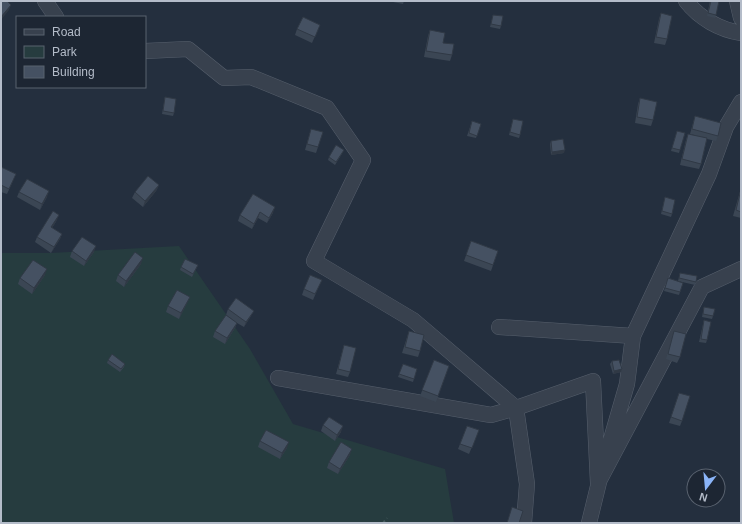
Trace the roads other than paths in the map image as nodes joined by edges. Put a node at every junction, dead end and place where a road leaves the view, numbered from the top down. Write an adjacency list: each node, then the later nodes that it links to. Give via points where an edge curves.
1 (45, 1): 4 (street)
2 (686, 1): 6 (street, via 692,9 710,22 729,31)
3 (737, 1): 5 (street)
4 (55, 16)
5 (741, 18)
6 (741, 33)
7 (146, 51): 13 (street, via 188,49 224,78 251,77 327,108 363,160 314,261 413,320)
8 (741, 102): 11 (street, via 726,127 709,174)
9 (741, 269): 14 (street, via 702,287)
10 (499, 327): 11 (street)
11 (633, 336): 14 (street, via 627,384)
12 (278, 378): 13 (street, via 491,414)
13 (516, 408): 14 (street, via 593,381); 15 (street, via 527,484)
14 (598, 483): 16 (street)
15 (524, 523)
16 (589, 523)

